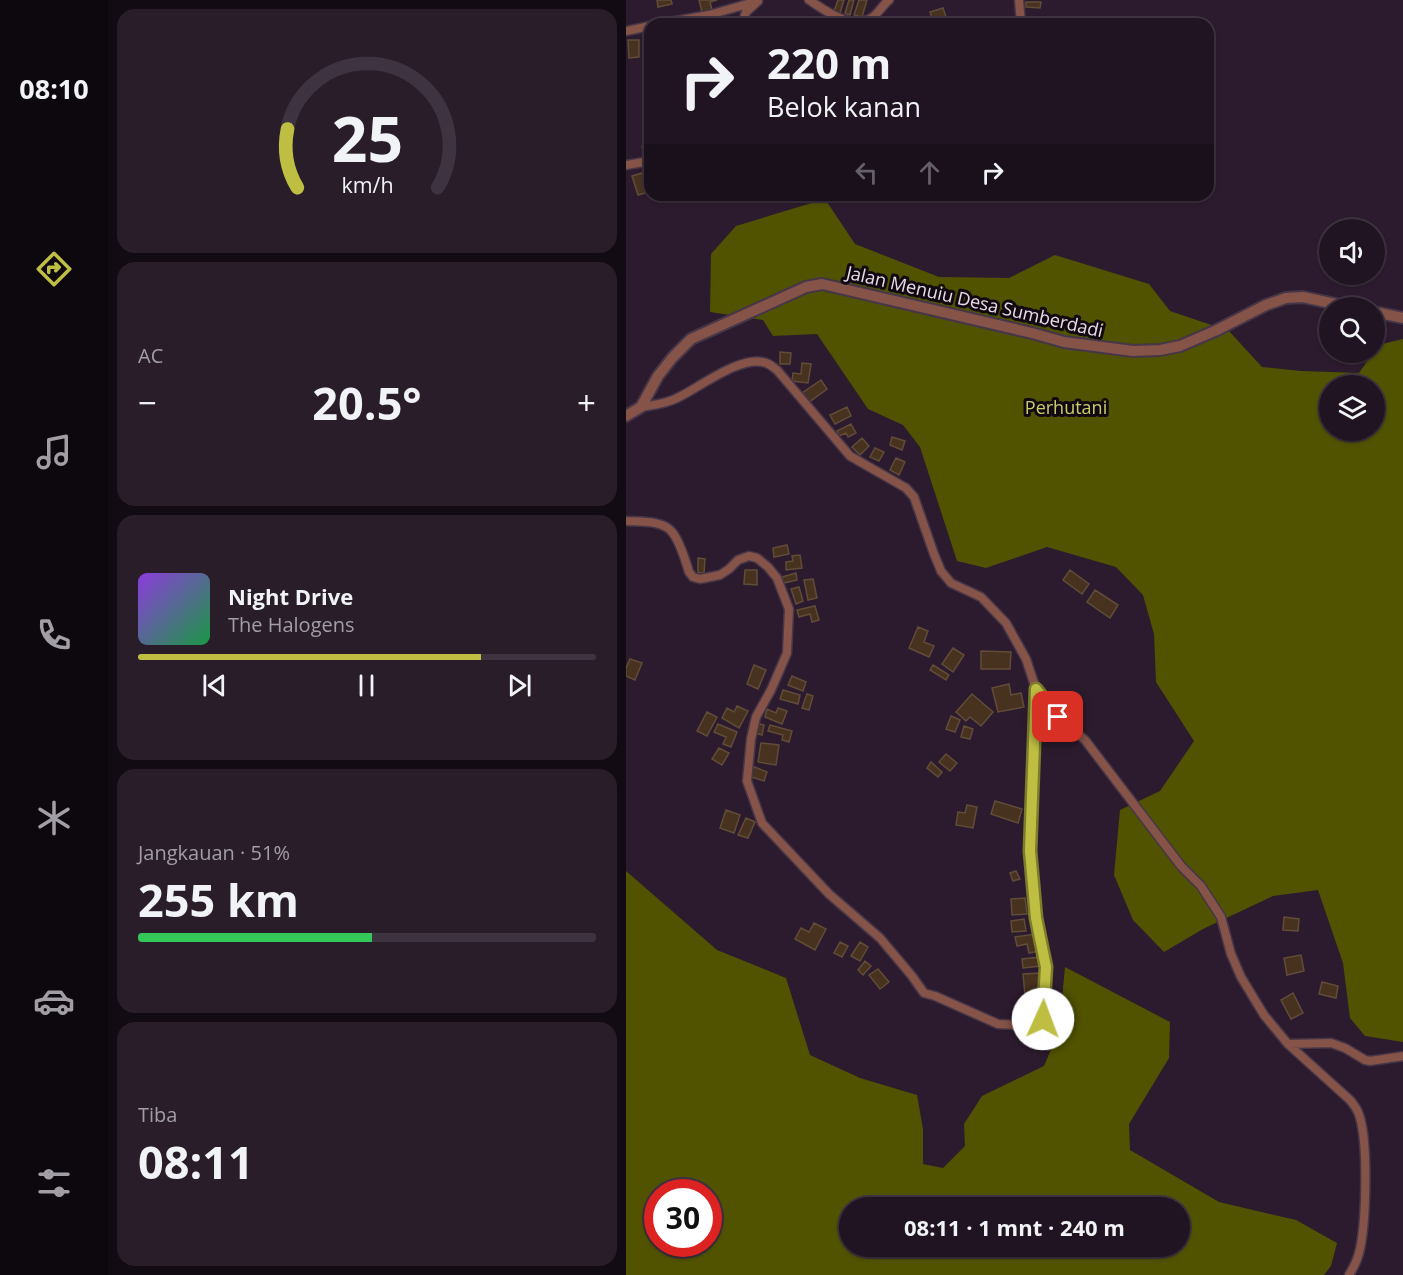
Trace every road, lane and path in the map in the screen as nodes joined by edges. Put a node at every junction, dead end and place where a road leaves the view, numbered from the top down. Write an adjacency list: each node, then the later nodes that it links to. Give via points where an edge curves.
1 (809, 0): 7 (street)
2 (889, 0): 8 (street)
3 (1019, 0): 9 (street)
4 (759, 1): 5 (street); 6 (street)
5 (692, 18)
6 (744, 18)
7 (840, 18)
8 (871, 18)
9 (1020, 18)
10 (644, 27): 11 (street)
11 (626, 31)
12 (644, 162): 13 (street)
13 (626, 165)
14 (1319, 300): 17 (street, Jalan Menuiu Desa Sumberdadi, via 1286,298 1180,346 1133,351 1064,342 822,284 806,287 691,339 658,376)
15 (1385, 314): 16 (street)
16 (1403, 318)
17 (641, 407): 18 (street); 20 (street, via 676,399 741,363 756,361 777,370 850,456 906,488 914,497 941,571 951,583 981,597 1006,623 1026,659)
18 (626, 416)
19 (626, 521): 21 (street, via 659,524 673,532 693,577 720,575 749,556 768,567 777,579 789,609 787,653 756,717 747,781 762,823 829,894 881,938 924,993 998,1024 1020,1025)
20 (1036, 689): 21 (street, via 1030,851 1036,918 1046,967); 23 (street, via 1058,717 1085,740 1168,850 1201,886 1221,916 1241,977)
21 (1043, 1019): 22 (street)
22 (1046, 1041)
23 (1288, 1044): 24 (street, via 1337,1044 1370,1061); 25 (street, via 1350,1100 1359,1113 1365,1163 1362,1226 1359,1251)
24 (1403, 1056)
25 (1349, 1275)

